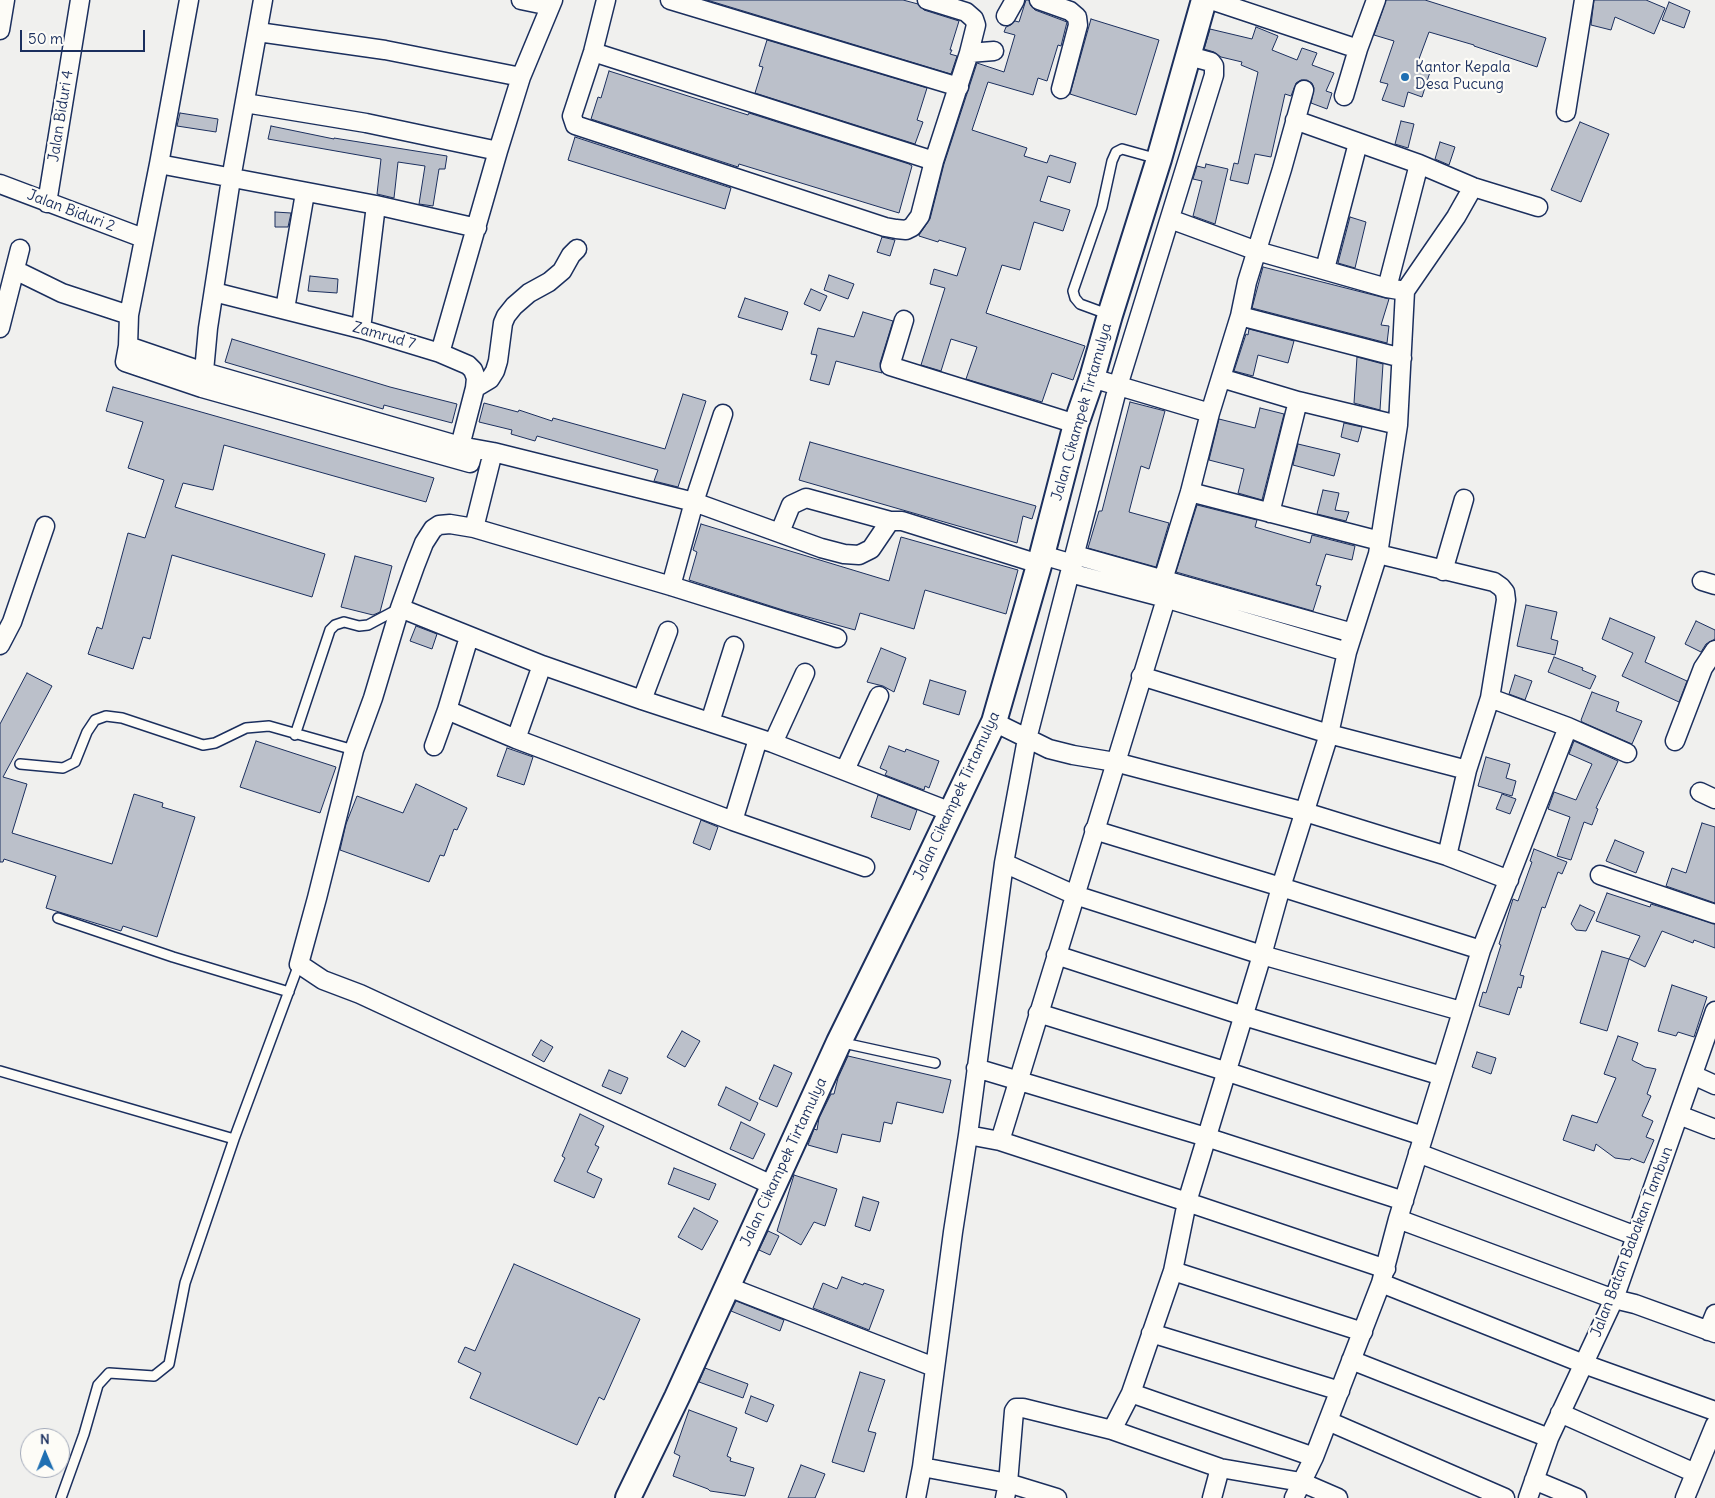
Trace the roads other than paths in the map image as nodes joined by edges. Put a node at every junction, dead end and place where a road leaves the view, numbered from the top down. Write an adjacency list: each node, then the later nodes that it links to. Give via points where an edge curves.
1 (5, 0): 17 (street)
2 (80, 0): 42 (street, Jalan Biduri 4)
3 (189, 0): 36 (street)
4 (263, 0): 18 (street)
5 (521, 0): 15 (street)
6 (606, 0): 21 (street)
7 (670, 0): 25 (street)
8 (927, 0): 22 (street, via 966,12 974,19 976,25)
9 (1015, 0): 16 (street)
10 (1039, 0): 26 (street, via 1070,11 1077,17)
11 (1204, 0): 23 (street, Jalan Cikampek Tirtamulya)
12 (1211, 0): 19 (street)
13 (1376, 0): 19 (street)
14 (1584, 0): 30 (street)
15 (552, 3): 24 (street)
16 (1006, 16)
17 (0, 30)
18 (258, 32): 24 (street, via 385,50); 29 (street)
19 (1358, 49): 28 (street)
20 (994, 50): 22 (street)
21 (593, 52): 35 (street); 35 (street, via 572,116 575,125 884,227 906,230 912,227 920,216)
22 (968, 53): 25 (street)
23 (1189, 56): 34 (street, Jalan Cikampek Tirtamulya); 45 (street, via 1211,62 1214,75)
24 (521, 77): 33 (street)
25 (959, 87): 35 (street)
26 (1061, 89)
27 (1304, 90): 31 (street)
28 (1344, 96)
29 (245, 103): 33 (street, via 366,123); 38 (street)
30 (1566, 112)
31 (1295, 120): 32 (street); 50 (street)
32 (1358, 143): 37 (street); 52 (street)
33 (498, 151): 46 (street)
34 (1159, 160): 58 (street, Jalan Cikampek Tirtamulya); 58 (lane, via 1122,149 1116,152 1112,161 1102,207 1074,291 1080,304)
35 (934, 161)
36 (159, 164): 38 (street); 47 (street)
37 (1419, 164): 40 (street); 53 (street)
38 (231, 179): 41 (street); 55 (street)
39 (0, 184): 42 (street, Jalan Biduri 2)
40 (1474, 186): 44 (street); 54 (street)
41 (304, 193): 43 (street); 56 (street)
42 (47, 203): 47 (street, Jalan Biduri 2)
43 (376, 205): 46 (street); 62 (street)
44 (1538, 207)
45 (1170, 219): 50 (street); 68 (street)
46 (477, 228): 63 (street)
47 (143, 238): 57 (street)
48 (577, 249): 69 (street, via 562,272 529,293 506,316 495,371 490,379)
49 (20, 250): 51 (street)
50 (1257, 250): 52 (street); 59 (street)
51 (14, 270): 57 (street, via 62,293); 61 (street)
52 (1325, 270): 53 (street)
53 (1387, 288): 54 (street)
54 (1405, 291): 64 (street)
55 (214, 292): 56 (street, Zamrud 7); 67 (street)
56 (285, 310): 62 (street, Zamrud 7)
57 (129, 315): 67 (street, via 128,346)
58 (1110, 315): 65 (street, Jalan Cikampek Tirtamulya)
59 (1240, 316): 64 (street); 66 (street)
60 (904, 320): 73 (street, via 890,366)
61 (0, 328)
62 (361, 329): 63 (street, Zamrud 7)
63 (440, 353): 69 (street, Zamrud 7, via 468,365 476,378)
64 (1402, 358): 74 (street)
65 (1092, 378): 68 (street); 73 (street, Jalan Cikampek Tirtamulya)
66 (1221, 378): 70 (street); 71 (street)
67 (203, 380): 75 (street)
68 (1118, 386): 71 (street); 87 (street)
69 (475, 388): 75 (street)
70 (1298, 401): 74 (street); 80 (street)
71 (1210, 413): 77 (street)
72 (723, 414): 79 (street)
73 (1076, 424): 86 (street, Jalan Cikampek Tirtamulya)
74 (1398, 425): 85 (street)
75 (467, 448): 76 (street)
76 (493, 452): 79 (street); 83 (street)
77 (1190, 492): 80 (street); 90 (street)
78 (1464, 499): 88 (street)
79 (694, 502): 84 (street); 89 (street)
80 (1270, 513): 85 (street)
81 (890, 521): 84 (street, via 871,549 858,554 821,548); 84 (street, via 806,498 791,505); 86 (street)
82 (45, 526): 96 (street, via 12,622)
83 (474, 528): 89 (street); 91 (street, via 450,524 433,528 424,543)
84 (780, 532)
85 (1379, 548): 88 (street); 93 (street)
86 (1040, 560): 87 (street); 108 (street, Jalan Cikampek Tirtamulya)
87 (1073, 564): 90 (street); 113 (street)
88 (1443, 570): 104 (street, via 1494,582 1505,592)
89 (671, 586): 95 (street)
90 (1162, 592): 93 (street); 99 (street); 102 (street)
91 (400, 608): 94 (street); 111 (lane, via 368,625 344,622 330,630); 117 (street)
92 (668, 631): 105 (street)
93 (1353, 633): 99 (street)
94 (469, 637): 100 (street); 106 (street)
95 (837, 638)
96 (0, 645)
97 (734, 646): 107 (street)
98 (1715, 650): 115 (street, via 1703,668)
99 (1347, 652): 110 (street)
100 (542, 666): 105 (street); 112 (street)
101 (804, 673): 114 (street)
102 (1142, 676): 110 (street); 119 (street)
103 (880, 696): 121 (street)
104 (1490, 698): 109 (street); 122 (street)
105 (642, 700): 107 (street)
106 (447, 710): 112 (street); 116 (street)
107 (710, 722): 114 (street)
108 (994, 722): 113 (street); 123 (street, Jalan Cikampek Tirtamulya)
109 (1568, 727): 118 (street); 131 (street)
110 (1329, 734): 122 (street); 124 (street)
111 (295, 735): 117 (lane); 120 (lane, via 269,726 258,726 203,745 122,718 106,716 95,720 75,762 63,768)
112 (516, 738): 125 (street)
113 (1027, 739): 119 (street, via 1060,752); 128 (street)
114 (765, 741): 121 (street); 125 (street)
115 (1675, 741)
116 (434, 746)
117 (354, 750): 139 (street)
118 (1627, 753)
119 (1115, 762): 124 (street); 126 (street)
120 (20, 764)
121 (845, 770): 123 (street)
122 (1467, 770): 127 (street)
123 (951, 812): 145 (street, Jalan Cikampek Tirtamulya)
124 (1305, 812): 127 (street); 132 (street)
125 (733, 821): 129 (street)
126 (1094, 830): 132 (street); 133 (street)
127 (1447, 856): 131 (street)
128 (1004, 863): 133 (street); 147 (street)
129 (865, 867)
130 (1600, 875): 134 (street)
131 (1509, 880): 136 (street)
132 (1281, 887): 136 (street); 138 (street)
133 (1075, 895): 137 (street); 138 (street)
134 (1715, 914)
135 (58, 918): 140 (lane)
136 (1481, 950): 141 (street)
137 (1056, 955): 143 (street); 144 (street)
138 (1262, 955): 141 (street); 144 (street)
139 (299, 964): 140 (lane); 161 (street, via 323,980 360,994)
140 (289, 992): 158 (lane)
141 (1461, 1011): 150 (street)
142 (1715, 1011): 151 (street, Jalan Batan Babakan Tambun)
143 (1038, 1013): 149 (street); 152 (street)
144 (1244, 1016): 149 (street); 150 (street)
145 (839, 1042): 146 (lane); 161 (street, Jalan Cikampek Tirtamulya)
146 (935, 1063)
147 (976, 1068): 152 (street); 156 (street)
148 (0, 1071): 158 (lane)
149 (1228, 1072): 157 (street); 160 (street)
150 (1442, 1076): 160 (street)
151 (1693, 1076): 153 (street); 154 (street, Jalan Batan Babakan Tambun)
152 (1018, 1080): 157 (street); 159 (street)
153 (1715, 1085)
154 (1679, 1116): 155 (street); 165 (street, Jalan Batan Babakan Tambun)
155 (1715, 1129)
156 (968, 1135): 159 (street); 176 (street)
157 (1206, 1137): 162 (street); 163 (street)
158 (234, 1139): 192 (lane, via 185,1283 169,1364 154,1376 110,1373 98,1385)
159 (1000, 1141): 163 (street)
160 (1421, 1144): 162 (street); 165 (street)
161 (774, 1186): 168 (street, Jalan Cikampek Tirtamulya)
162 (1404, 1201): 164 (street)
163 (1187, 1202): 166 (street); 167 (street)
164 (1398, 1220): 167 (street); 169 (street)
165 (1636, 1236): 169 (street, Jalan Batan Babakan Tambun)
166 (1173, 1271): 171 (street); 173 (street)
167 (1384, 1276): 171 (street); 175 (street)
168 (726, 1286): 176 (street); 193 (street, Jalan Cikampek Tirtamulya)
169 (1614, 1299): 172 (street); 175 (street, Jalan Batan Babakan Tambun)
170 (1715, 1314): 172 (street)
171 (1362, 1332): 174 (street)
172 (1712, 1332)
173 (1151, 1333): 177 (street); 178 (street)
174 (1351, 1360): 177 (street); 184 (street)
175 (1584, 1364): 179 (street); 180 (street, Jalan Batan Babakan Tambun)
176 (934, 1367): 186 (street)
177 (1340, 1391): 181 (street)
178 (1130, 1393): 183 (street); 185 (street)
179 (1715, 1411)
180 (1560, 1413): 184 (street, Jalan Batan Babakan Tambun); 188 (street)
181 (1328, 1421): 185 (street); 198 (street)
182 (1715, 1425): 188 (street)
183 (1112, 1430): 187 (street); 190 (street, via 1016,1408)
184 (1549, 1438): 189 (street, Jalan Batan Babakan Tambun)
185 (1314, 1457): 191 (street)
186 (922, 1467): 190 (street); 194 (street)
187 (1220, 1468): 191 (street); 196 (street)
188 (1695, 1473): 201 (street)
189 (1534, 1480): 199 (street, Jalan Batan Babakan Tambun); 200 (street)
190 (1006, 1490): 195 (street)
191 (1298, 1490): 197 (street)
192 (61, 1498)
193 (628, 1498)
194 (916, 1498)
195 (1057, 1498)
196 (1212, 1498)
197 (1338, 1498)
198 (1504, 1498)
199 (1528, 1498)
200 (1577, 1498)
201 (1685, 1498)

